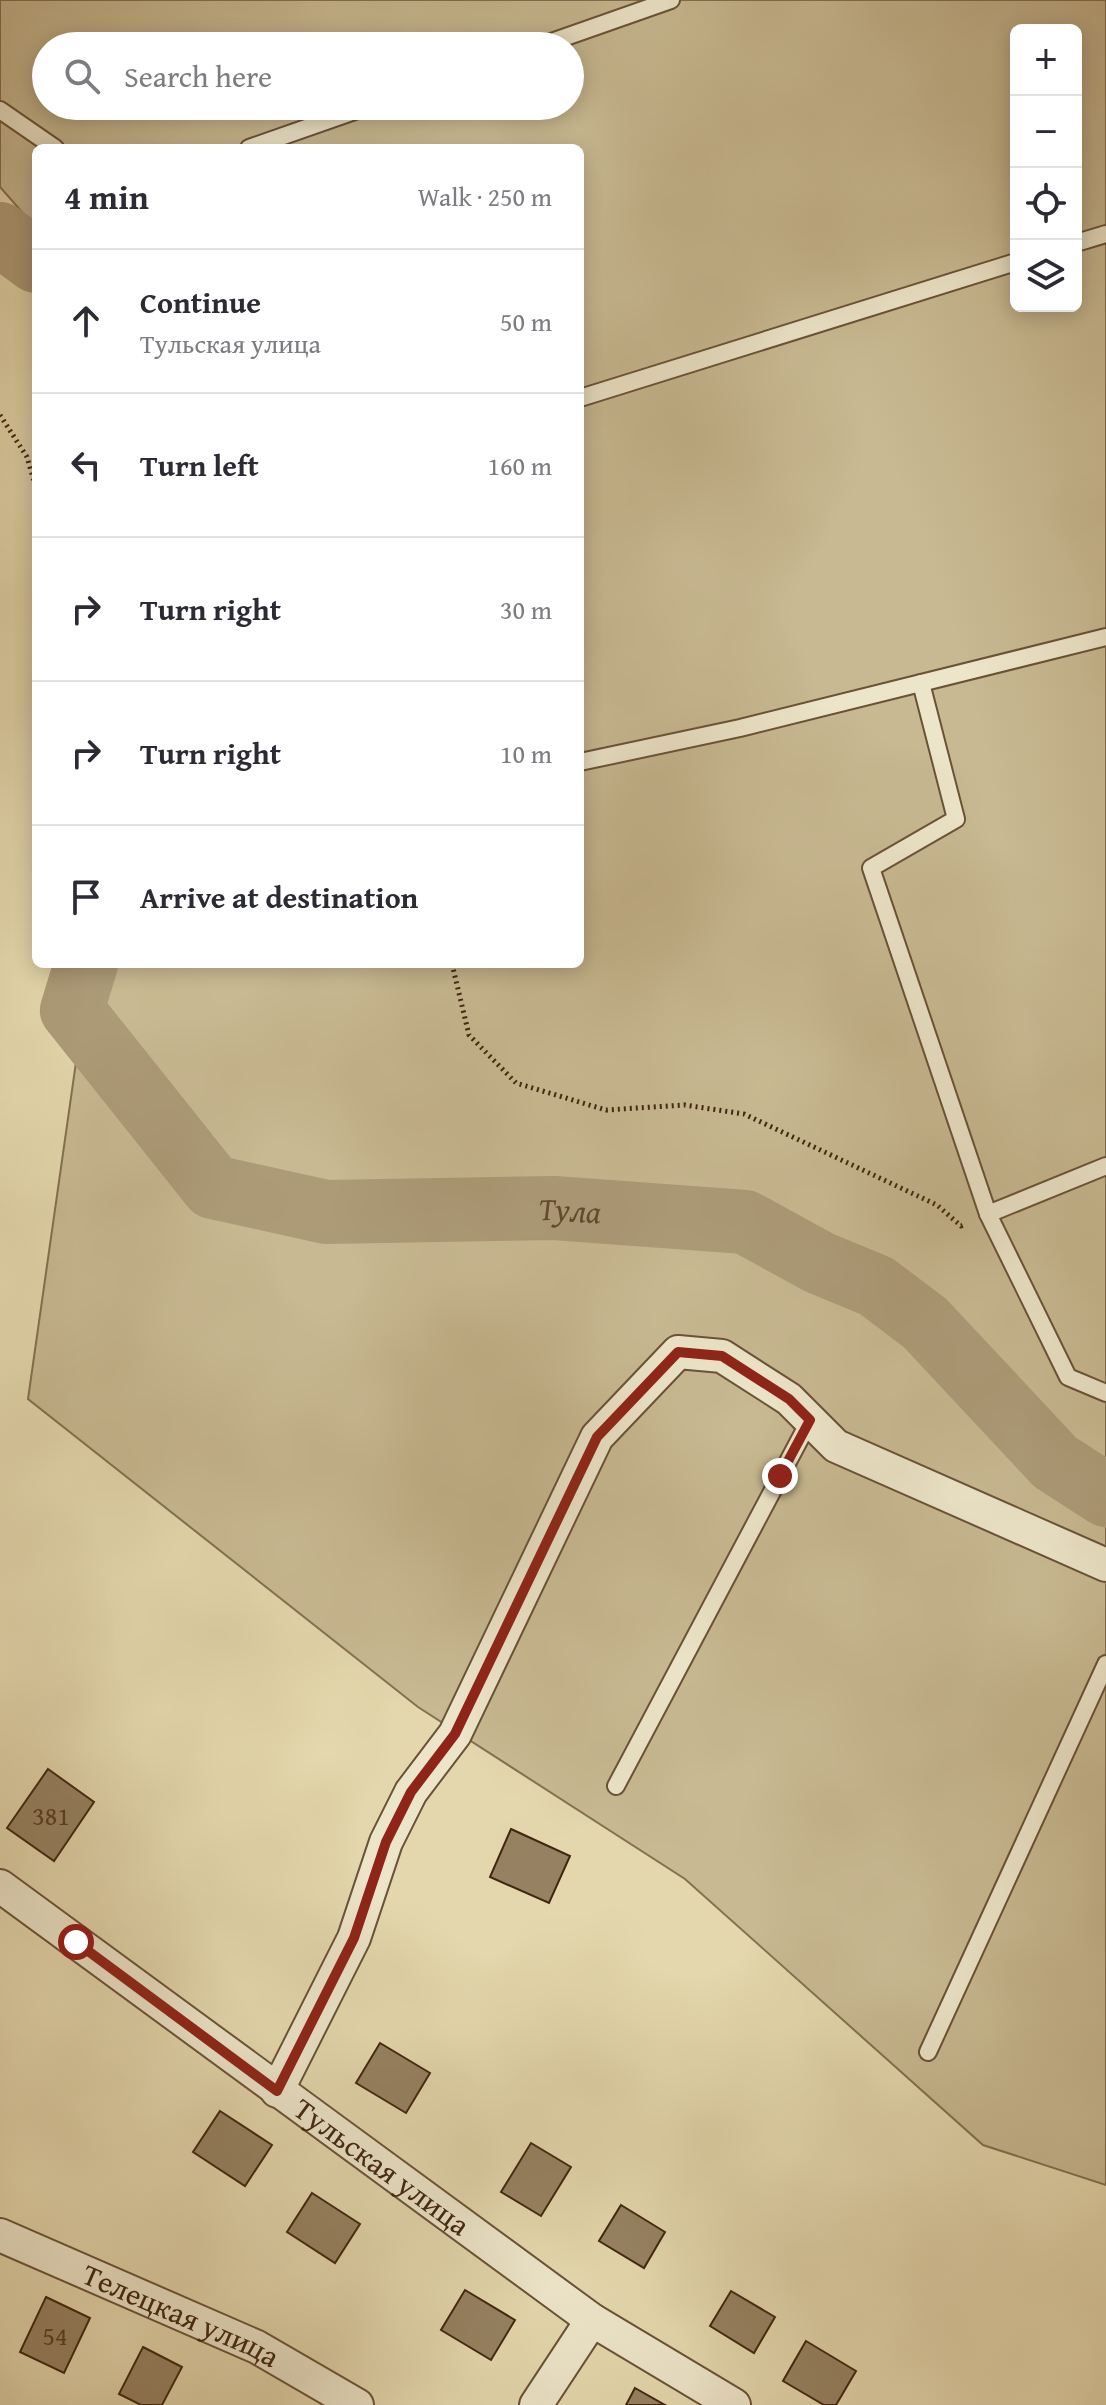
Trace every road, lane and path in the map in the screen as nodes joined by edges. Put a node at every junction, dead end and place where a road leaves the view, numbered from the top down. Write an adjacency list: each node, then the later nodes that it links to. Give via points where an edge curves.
1 (671, 0): 2 (lane)
2 (580, 32)
3 (0, 110): 5 (lane)
4 (329, 120): 6 (lane)
5 (49, 144)
6 (260, 144)
7 (1106, 234): 8 (lane)
8 (1082, 241)
9 (1010, 264): 10 (lane)
10 (584, 397)
11 (0, 415): 12 (path)
12 (32, 474)
13 (1106, 637): 14 (lane)
14 (921, 683): 15 (lane); 18 (lane, via 956,819 871,868)
15 (584, 761)
16 (453, 968): 18 (path, via 469,1035 516,1083 606,1110 685,1105 744,1114 937,1205 961,1226)
17 (1106, 1166): 18 (lane)
18 (988, 1214): 19 (lane, via 1068,1377)
19 (1106, 1393)
20 (810, 1420): 21 (street, via 836,1446); 23 (lane); 26 (street, via 789,1399 722,1356 678,1352 597,1437 455,1734 411,1792 386,1842 354,1938)
21 (1106, 1565)
22 (1106, 1664): 25 (lane)
23 (616, 1786)
24 (0, 1886): 26 (street, Тульская улица)
25 (928, 2052)
26 (277, 2091): 28 (street, Тульская улица)
27 (0, 2235): 29 (street, Телецкая улица, via 257,2347)
28 (592, 2320): 30 (street); 31 (street, Тульская улица)
29 (357, 2405)
30 (536, 2405)
31 (734, 2405)

